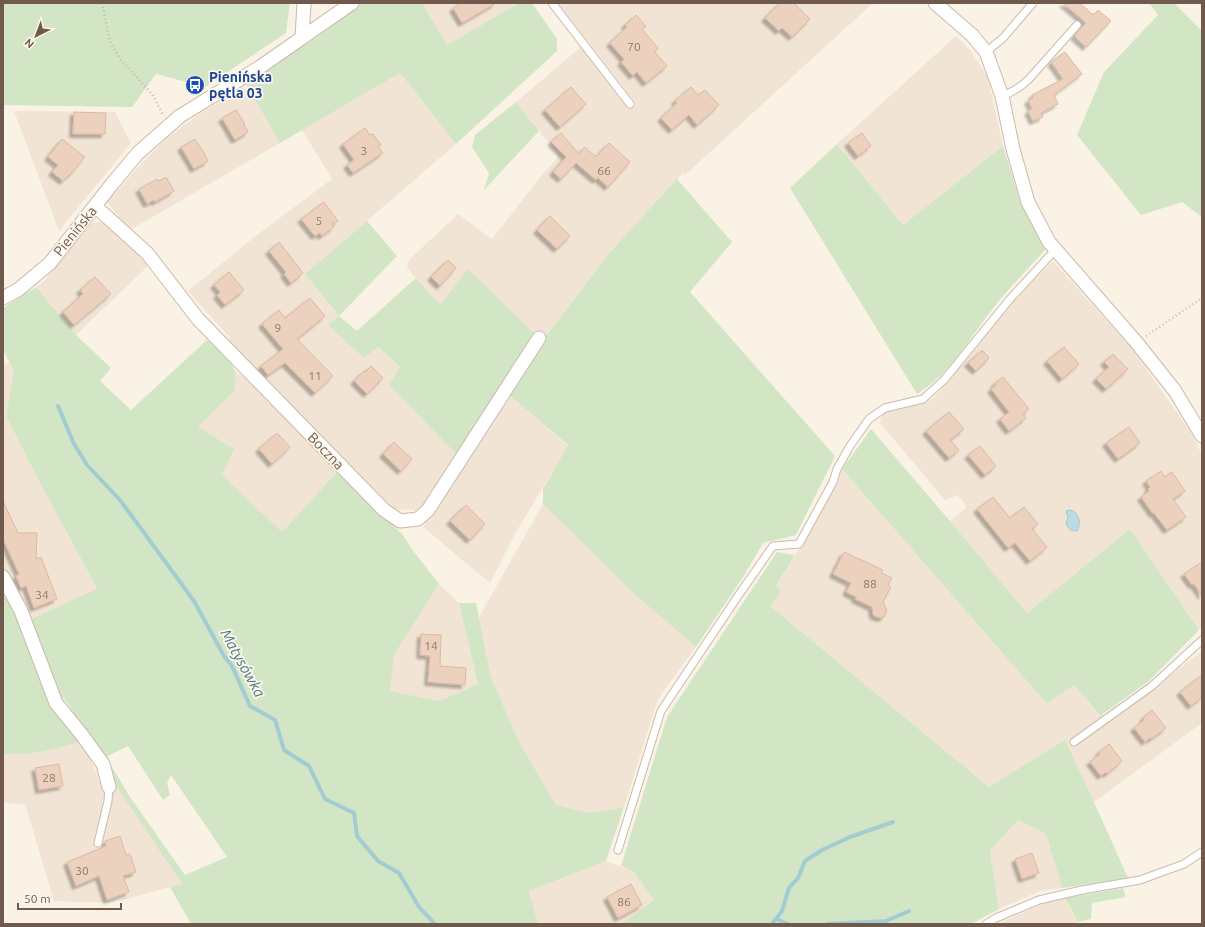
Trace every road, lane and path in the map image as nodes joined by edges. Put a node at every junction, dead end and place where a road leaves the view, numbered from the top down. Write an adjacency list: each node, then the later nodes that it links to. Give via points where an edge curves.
1 (102, 3): 12 (path, via 110,42 121,60 152,94)
2 (304, 3): 8 (street)
3 (352, 3): 8 (street, Pienińska)
4 (552, 3): 11 (lane)
5 (935, 3): 9 (street, via 972,35)
6 (1033, 3): 9 (lane, via 1003,38)
7 (1077, 26): 10 (lane, via 1029,79)
8 (302, 38): 12 (street, Pienińska, via 180,116)
9 (986, 52): 10 (street)
10 (1002, 96): 14 (street, via 1028,202)
11 (630, 104)
12 (169, 126): 13 (street, Pienińska, via 138,154)
13 (96, 206): 15 (street, Pienińska, via 50,263 19,289); 17 (street, Boczna, via 147,253 198,319 384,510 400,521 418,519 428,510)
14 (1055, 250): 18 (street); 25 (lane, via 1010,298 923,400 885,408 870,419 836,469 833,482 799,544 773,546 661,711)
15 (3, 298)
16 (1202, 298): 18 (path)
17 (539, 338)
18 (1137, 343): 19 (street, via 1175,391)
19 (1202, 436)
20 (3, 577): 23 (street, via 21,611 56,703 103,764)
21 (1202, 640): 22 (lane, via 1152,686)
22 (1074, 742)
23 (109, 787): 24 (lane)
24 (98, 843)
25 (618, 850)
26 (1202, 852): 27 (lane, via 1184,864 1140,880 1039,900)
27 (986, 924)

